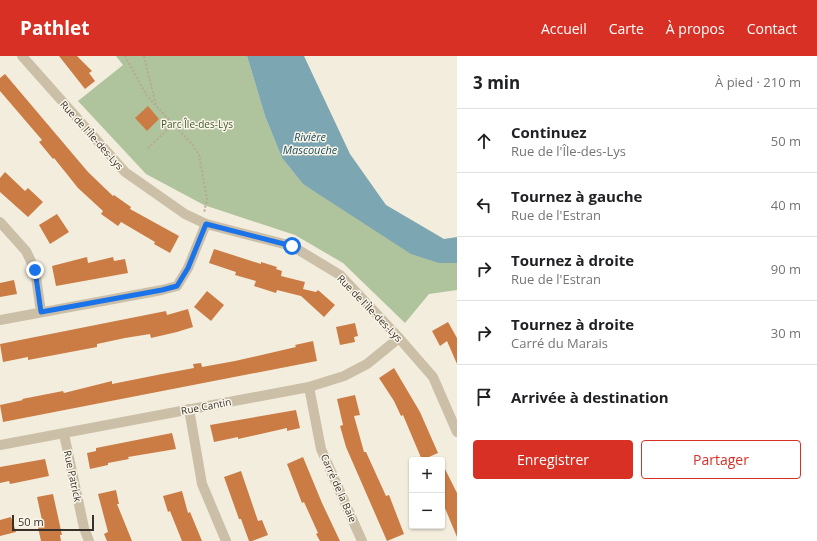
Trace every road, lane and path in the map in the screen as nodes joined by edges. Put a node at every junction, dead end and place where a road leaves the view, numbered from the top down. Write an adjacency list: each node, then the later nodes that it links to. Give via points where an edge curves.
1 (22, 56): 8 (street, Rue de l'Île-des-Lys, via 125,172 185,214)
2 (125, 56): 4 (path, via 147,96)
3 (144, 56): 4 (path)
4 (156, 106): 5 (path)
5 (173, 125): 6 (path); 8 (path, via 199,155 207,199)
6 (148, 148)
7 (0, 222): 9 (street, via 26,251 35,270)
8 (204, 223): 9 (street, via 188,268 177,286); 11 (street, Rue de l'Île-des-Lys, via 292,246 340,276)
9 (41, 312): 10 (street)
10 (0, 320)
11 (399, 338): 12 (street, Rue Cantin, via 367,364 344,376); 14 (street, Rue de l'Île-des-Lys, via 433,377)
12 (309, 387): 13 (street, Rue Cantin); 19 (street, Carré de la Baie, via 321,449)
13 (189, 410): 15 (street, Rue Cantin); 18 (street, via 202,484)
14 (457, 432)
15 (64, 434): 16 (street, Rue Cantin); 17 (street, Rue Patrick)
16 (0, 446)
17 (89, 541)
18 (226, 541)
19 (362, 541)

